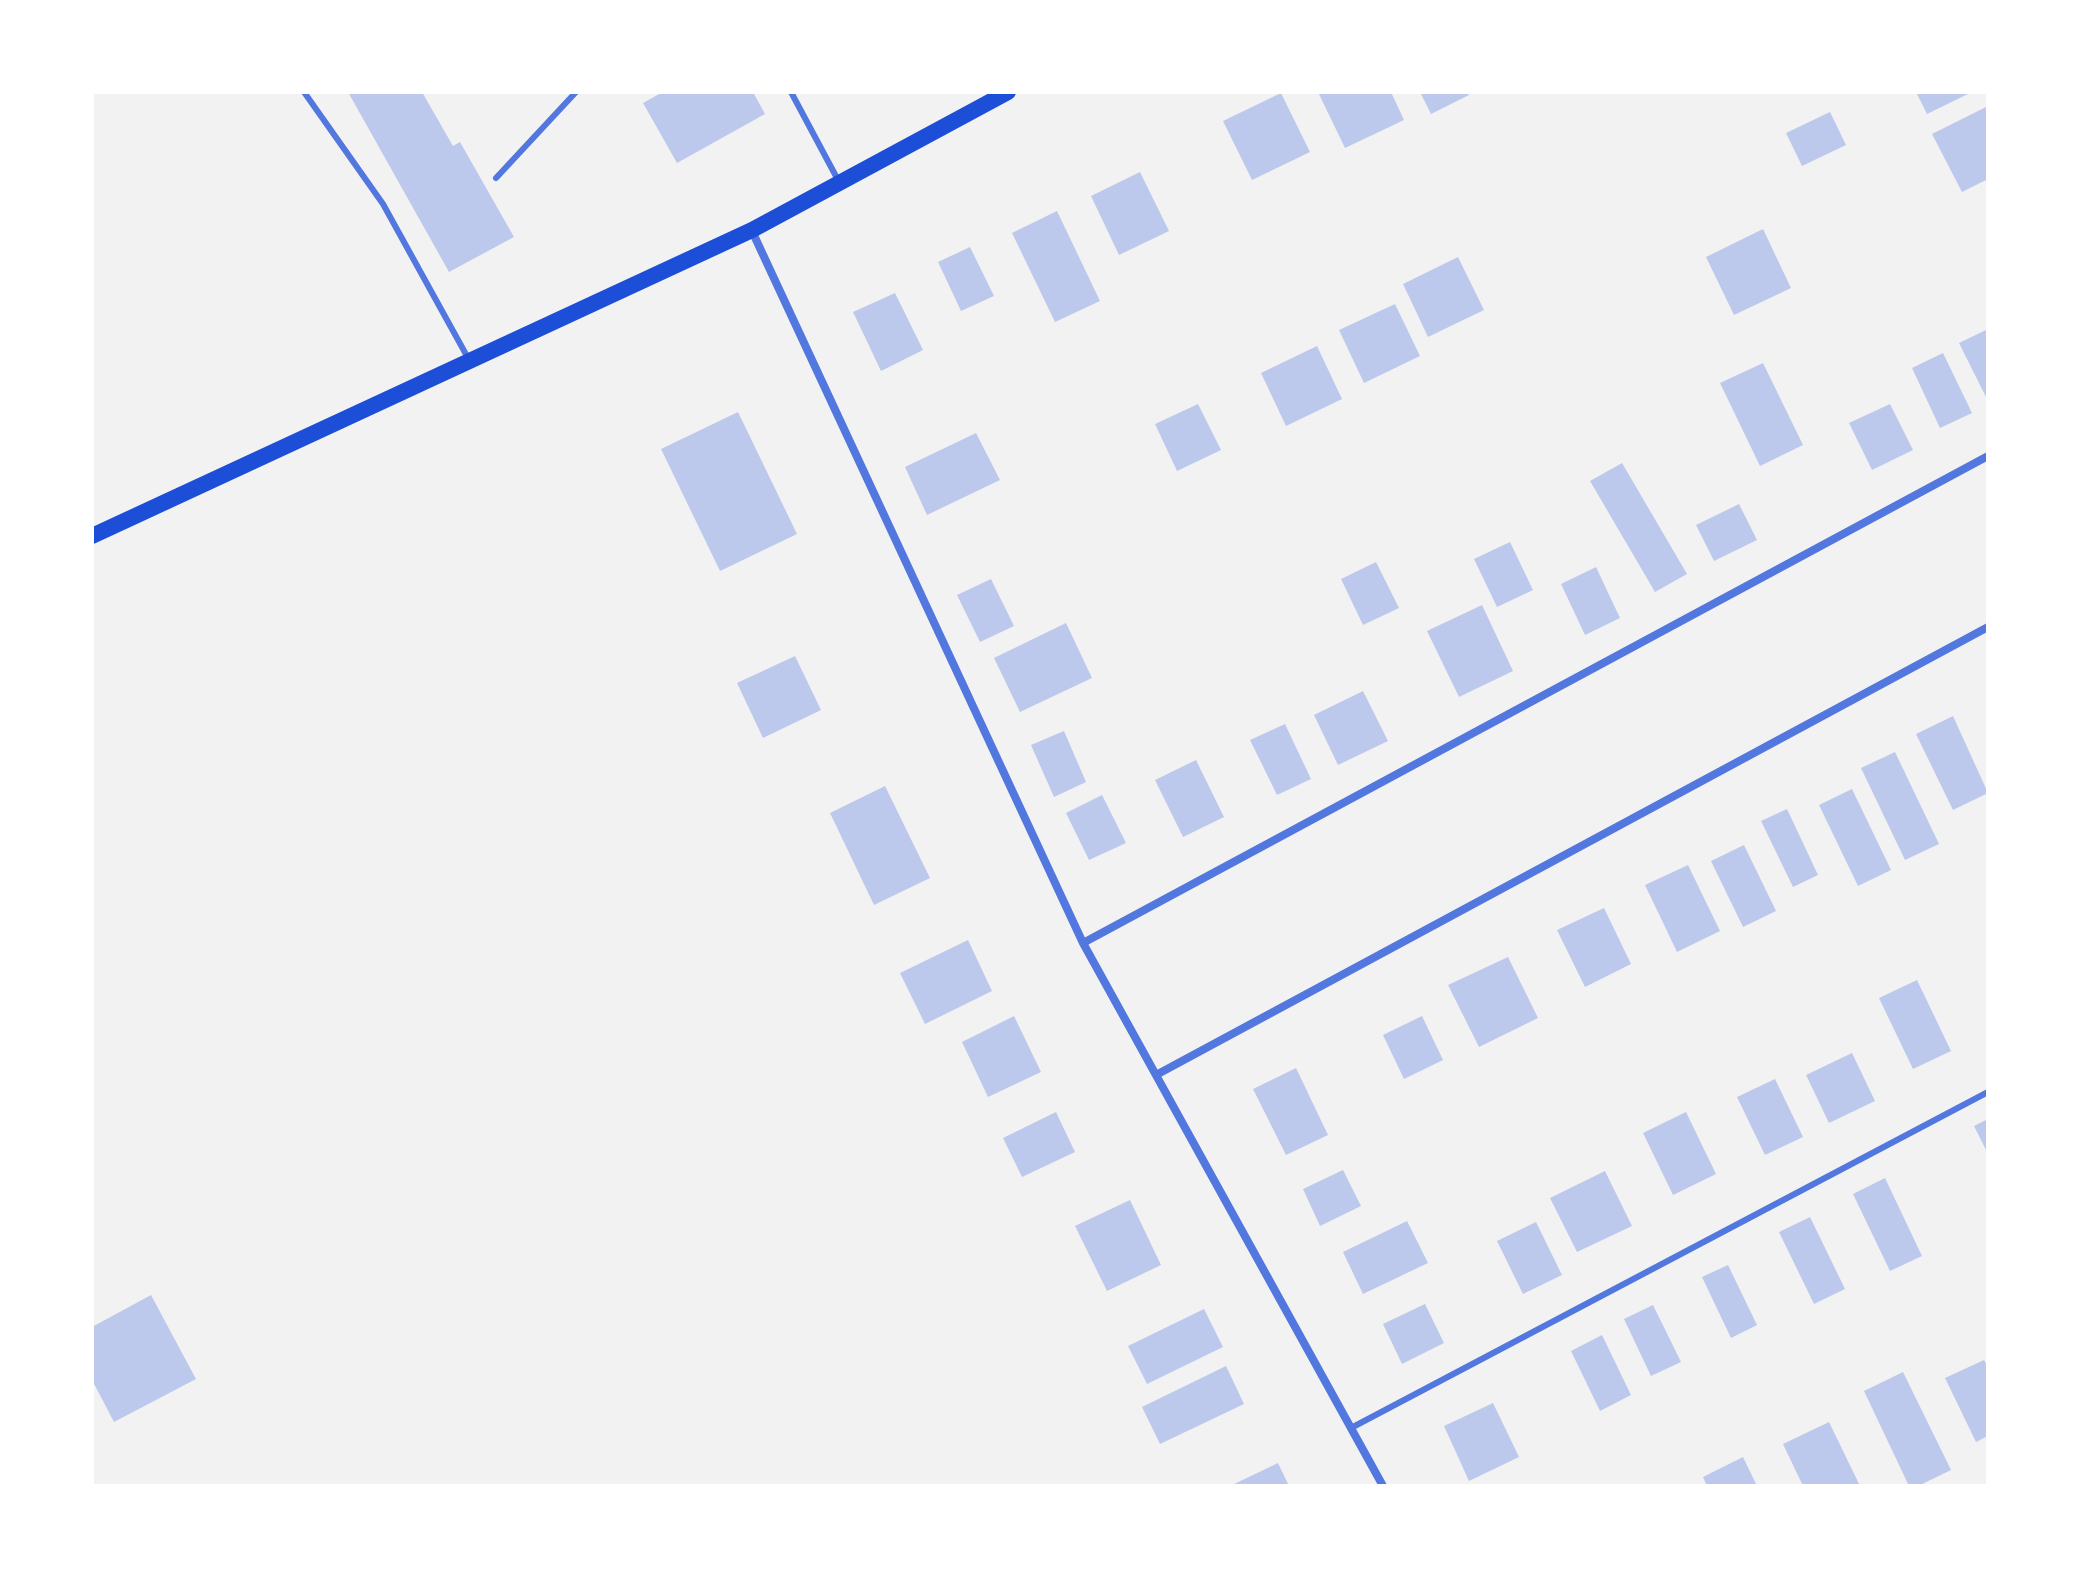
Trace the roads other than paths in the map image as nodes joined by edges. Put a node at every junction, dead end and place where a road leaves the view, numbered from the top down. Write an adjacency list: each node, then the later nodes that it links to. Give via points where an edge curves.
1 (304, 92): 8 (lane, via 383,204)
2 (576, 92): 5 (lane)
3 (791, 92): 6 (lane)
4 (1008, 92): 6 (main road)
5 (496, 178)
6 (839, 183): 7 (main road)
7 (752, 230): 8 (main road); 12 (street)
8 (470, 361): 10 (main road)
9 (1988, 456): 12 (street)
10 (92, 536)
11 (1988, 627): 13 (street)
12 (1083, 943): 13 (street)
13 (1156, 1075): 15 (street)
14 (1988, 1092): 15 (lane)
15 (1351, 1428): 16 (street)
16 (1383, 1486)

